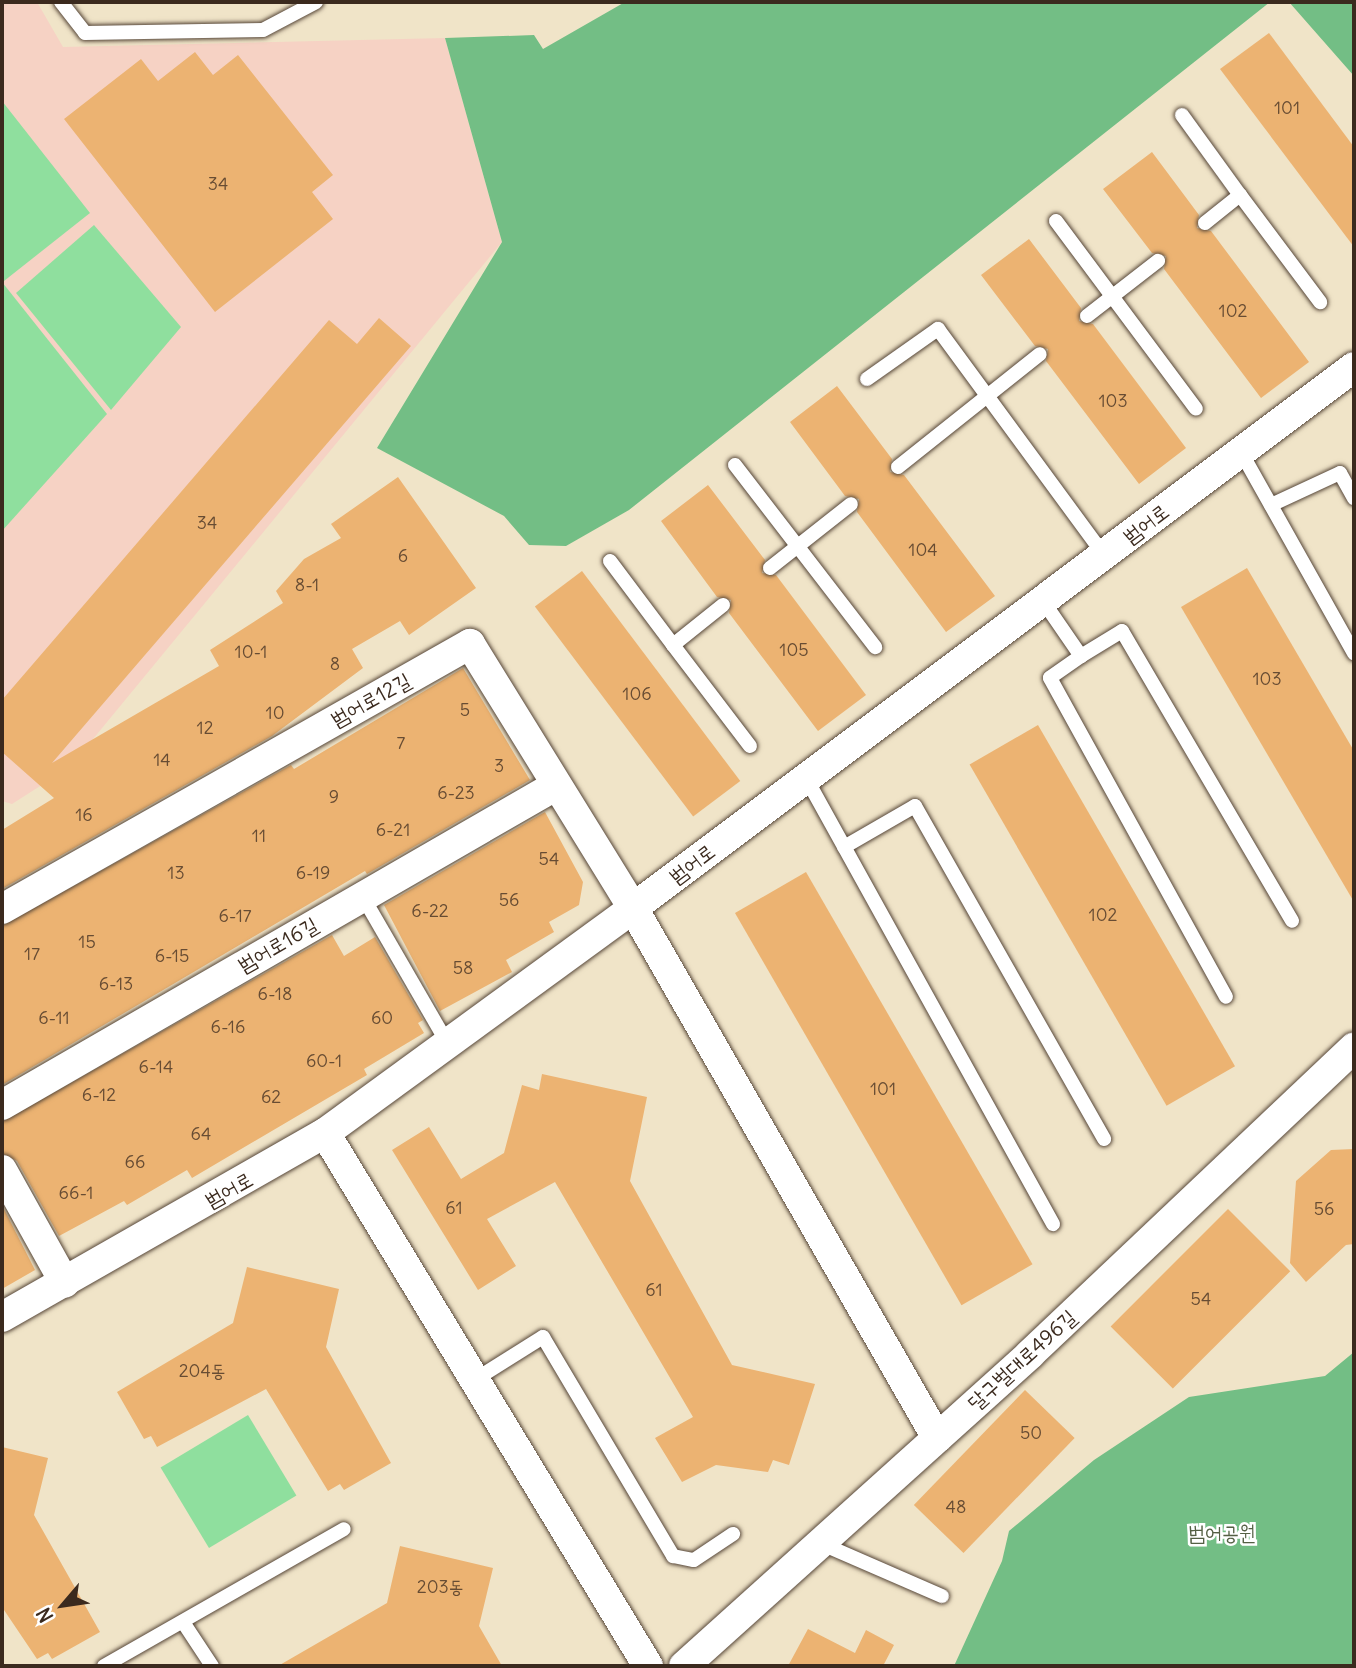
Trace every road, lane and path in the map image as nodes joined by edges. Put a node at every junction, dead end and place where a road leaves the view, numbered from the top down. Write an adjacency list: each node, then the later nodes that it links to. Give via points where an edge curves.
1 (61, 2): 2 (lane, via 85,33 264,30)
2 (316, 2)
3 (1182, 115): 4 (lane)
4 (1240, 195): 6 (lane); 9 (lane)
5 (1056, 221): 8 (lane)
6 (1205, 223)
7 (1158, 261): 8 (lane)
8 (1112, 297): 10 (lane); 15 (lane)
9 (1320, 302)
10 (1087, 316)
11 (1040, 354): 14 (lane)
12 (1354, 367): 16 (street, 범어로)
13 (867, 379): 14 (lane, via 938,329)
14 (987, 396): 18 (lane); 23 (lane)
15 (1196, 409)
16 (1241, 453): 21 (lane); 23 (street, 범어로)
17 (735, 465): 22 (lane)
18 (898, 467)
19 (1354, 498): 21 (lane, via 1340,473)
20 (851, 504): 22 (lane)
21 (1271, 505): 30 (lane)
22 (797, 547): 25 (lane); 29 (lane)
23 (1104, 555): 26 (street, 범어로)
24 (610, 561): 28 (lane)
25 (770, 568)
26 (1043, 601): 31 (lane); 33 (street, 범어로)
27 (723, 605): 28 (lane)
28 (673, 645): 32 (lane)
29 (874, 647)
30 (1354, 653)
31 (1081, 656): 39 (lane, via 1122,631); 40 (lane, via 1050,678)
32 (750, 746)
33 (806, 778): 35 (lane); 37 (street, 범어로)
34 (555, 786): 36 (street, 범어로16길); 37 (street, 범어로12길); 38 (street, 범어로12길, via 470,645)
35 (844, 847): 45 (lane, via 915,806); 47 (lane)
36 (363, 897): 41 (lane); 43 (street, 범어로16길)
37 (633, 908): 41 (street, 범어로); 51 (street, 범어로12길)
38 (2, 909)
39 (1292, 920)
40 (1226, 997)
41 (448, 1044): 44 (street, 범어로)
42 (1354, 1048): 51 (street, 달구벌대로496길)
43 (2, 1105)
44 (325, 1132): 48 (street, 범어로); 50 (street)
45 (1104, 1139)
46 (2, 1170): 48 (street)
47 (1053, 1224)
48 (65, 1283): 49 (street, 범어로)
49 (2, 1317)
50 (476, 1378): 53 (lane, via 543,1337 673,1556 694,1560); 59 (street)
51 (937, 1438): 54 (street, 달구벌대로496길)
52 (344, 1530): 56 (lane)
53 (733, 1534)
54 (820, 1543): 55 (lane); 60 (street, 달구벌대로496길)
55 (942, 1596)
56 (183, 1622): 57 (lane); 58 (lane)
57 (104, 1666)
58 (212, 1666)
59 (648, 1666)
60 (684, 1666)

